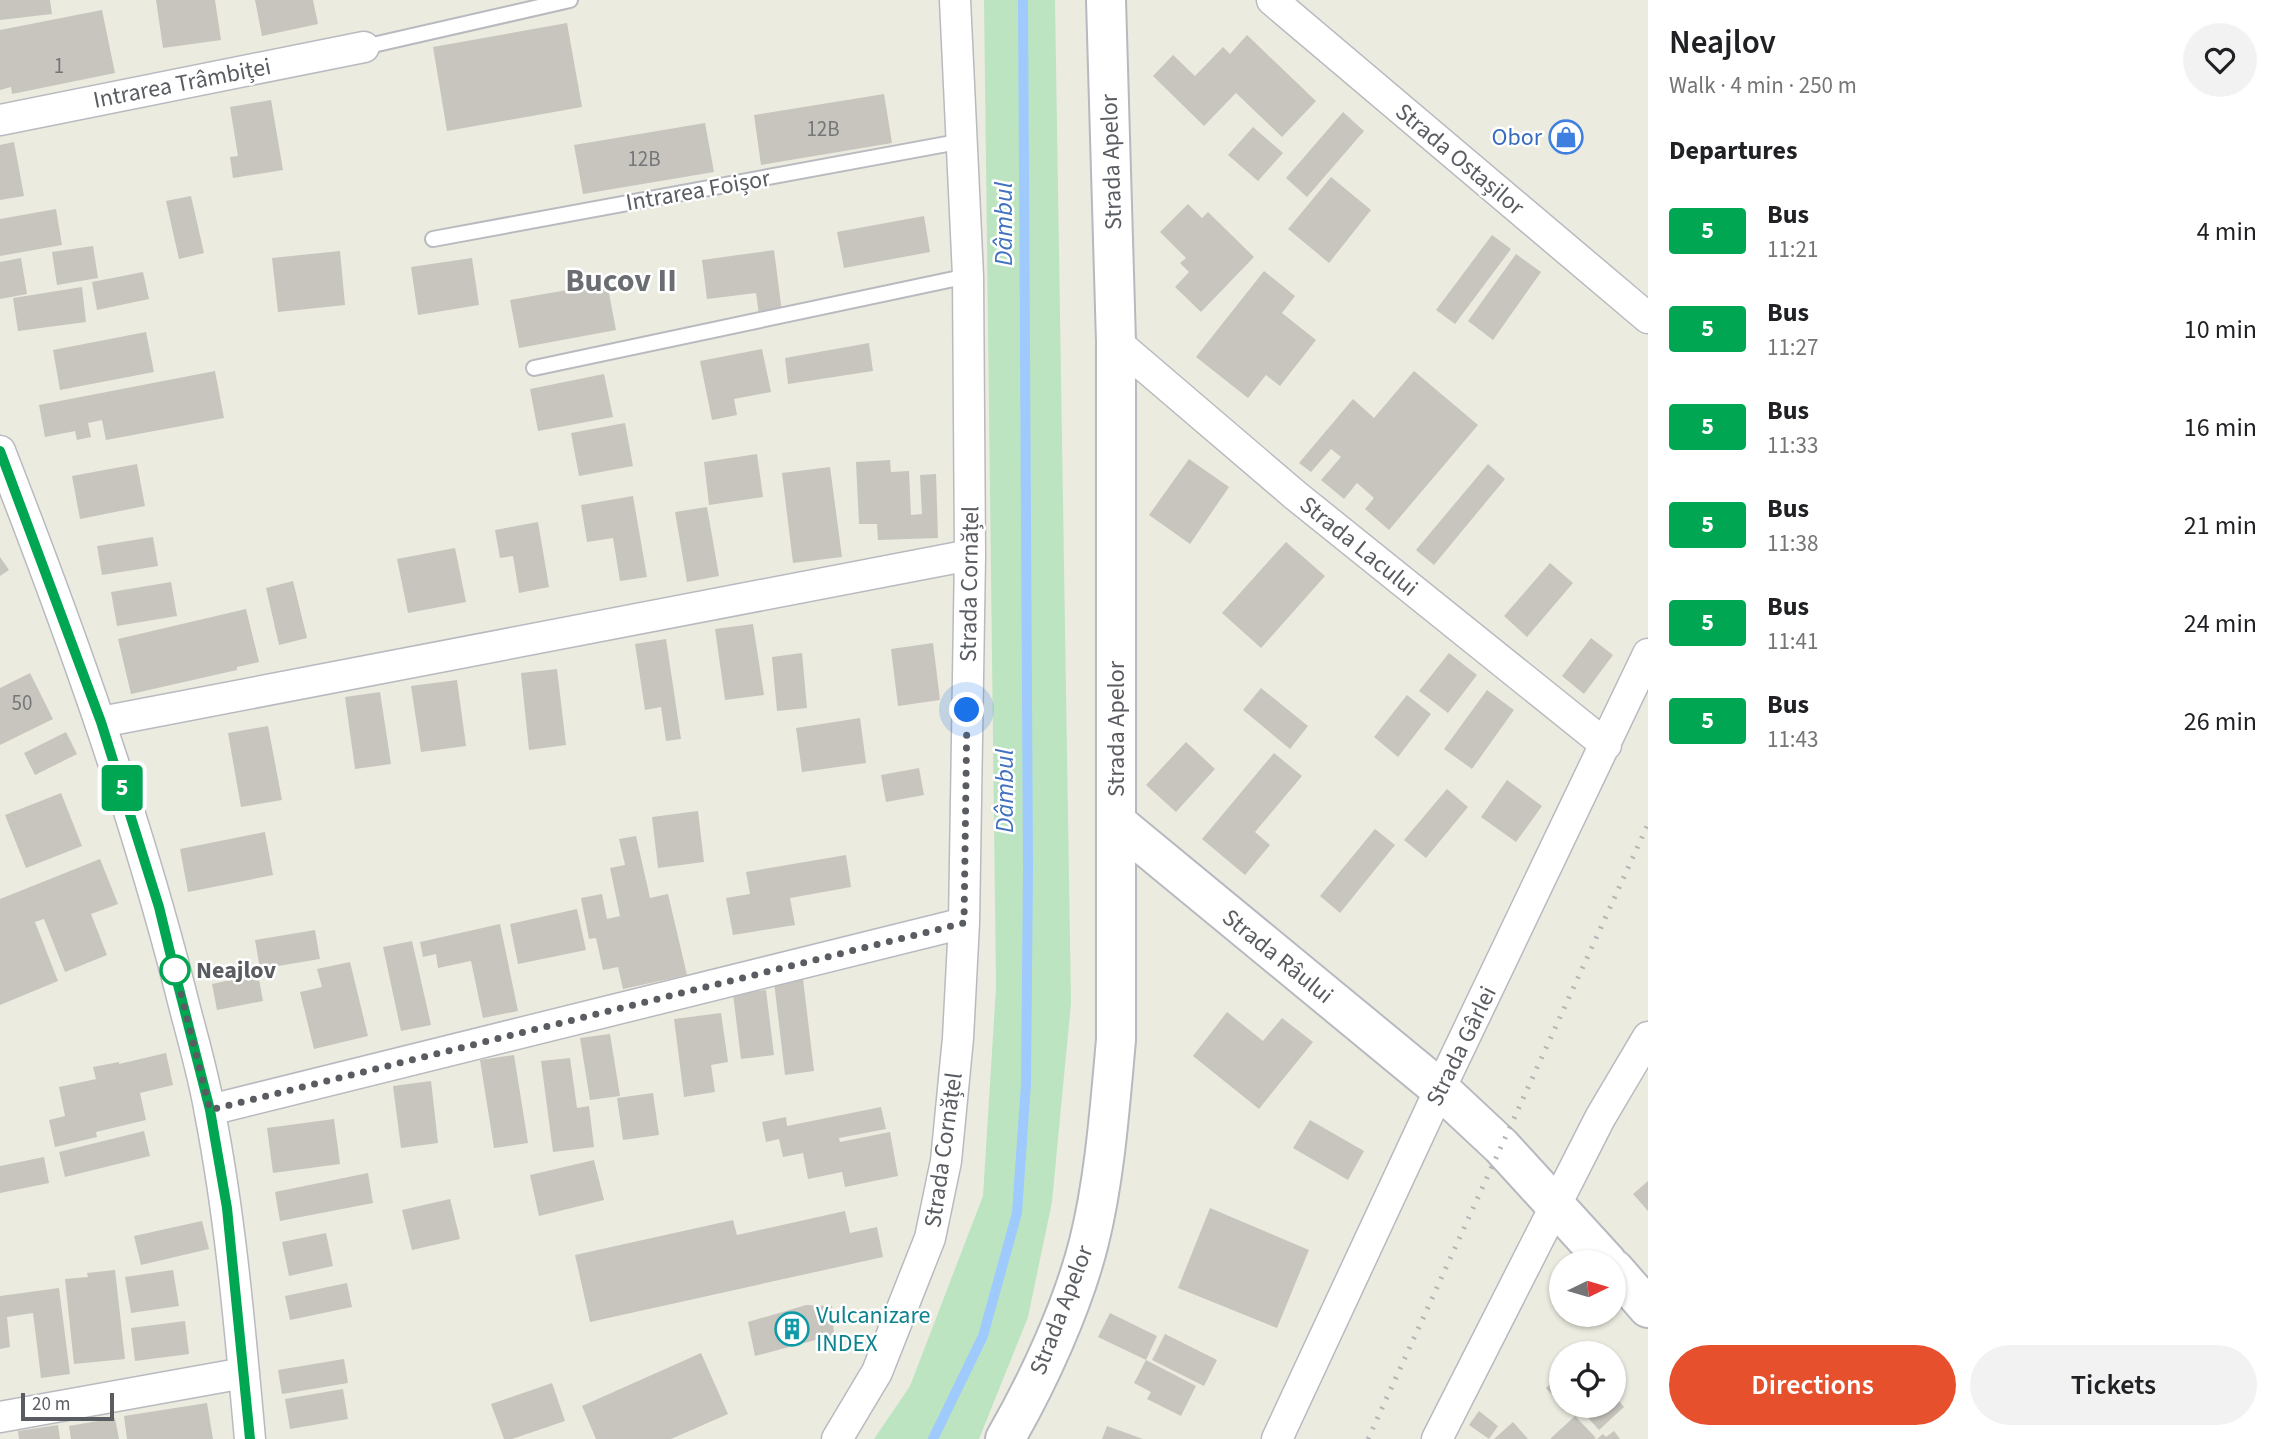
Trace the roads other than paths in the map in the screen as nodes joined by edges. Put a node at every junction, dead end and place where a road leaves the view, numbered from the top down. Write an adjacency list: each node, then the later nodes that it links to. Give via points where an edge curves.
1 (570, 0): 5 (lane)
2 (955, 0): 7 (street, Strada Cornățel)
3 (1106, 0): 11 (street, Strada Apelor)
4 (1272, 0): 10 (street, Strada Ostașilor)
5 (364, 47): 6 (street, Intrarea Trâmbiței)
6 (0, 120)
7 (963, 141): 8 (lane, Intrarea Foișor); 9 (street, Strada Cornățel)
8 (433, 239)
9 (968, 276): 12 (lane); 14 (street, Strada Cornățel)
10 (1648, 318)
11 (1116, 342): 17 (street, Strada Lacului, via 1295,495); 18 (street, Strada Apelor)
12 (534, 368)
13 (0, 451): 16 (street)
14 (970, 555): 16 (street); 19 (street, Strada Cornățel)
15 (1648, 654): 17 (street, Strada Gârlei)
16 (101, 722): 22 (street, via 159,907)
17 (1606, 745): 21 (street, Strada Gârlei)
18 (1116, 822): 21 (street, Strada Râului); 31 (street, Strada Apelor, via 1116,1040 1108,1127 1089,1242 1064,1318)
19 (964, 923): 22 (street); 30 (street, Strada Cornățel, via 946,1161 930,1238 877,1372)
20 (1648, 1037): 23 (street)
21 (1440, 1089): 23 (street, Strada Râului); 32 (street, Strada Gârlei)
22 (210, 1110): 27 (street, via 232,1241)
23 (1556, 1204): 24 (street, Strada Râului); 33 (street)
24 (1596, 1250)
25 (1626, 1283): 26 (street)
26 (1648, 1308)
27 (244, 1373): 28 (street); 29 (street)
28 (0, 1417)
29 (250, 1439)
30 (837, 1439)
31 (1005, 1439)
32 (1277, 1439)
33 (1437, 1439)

